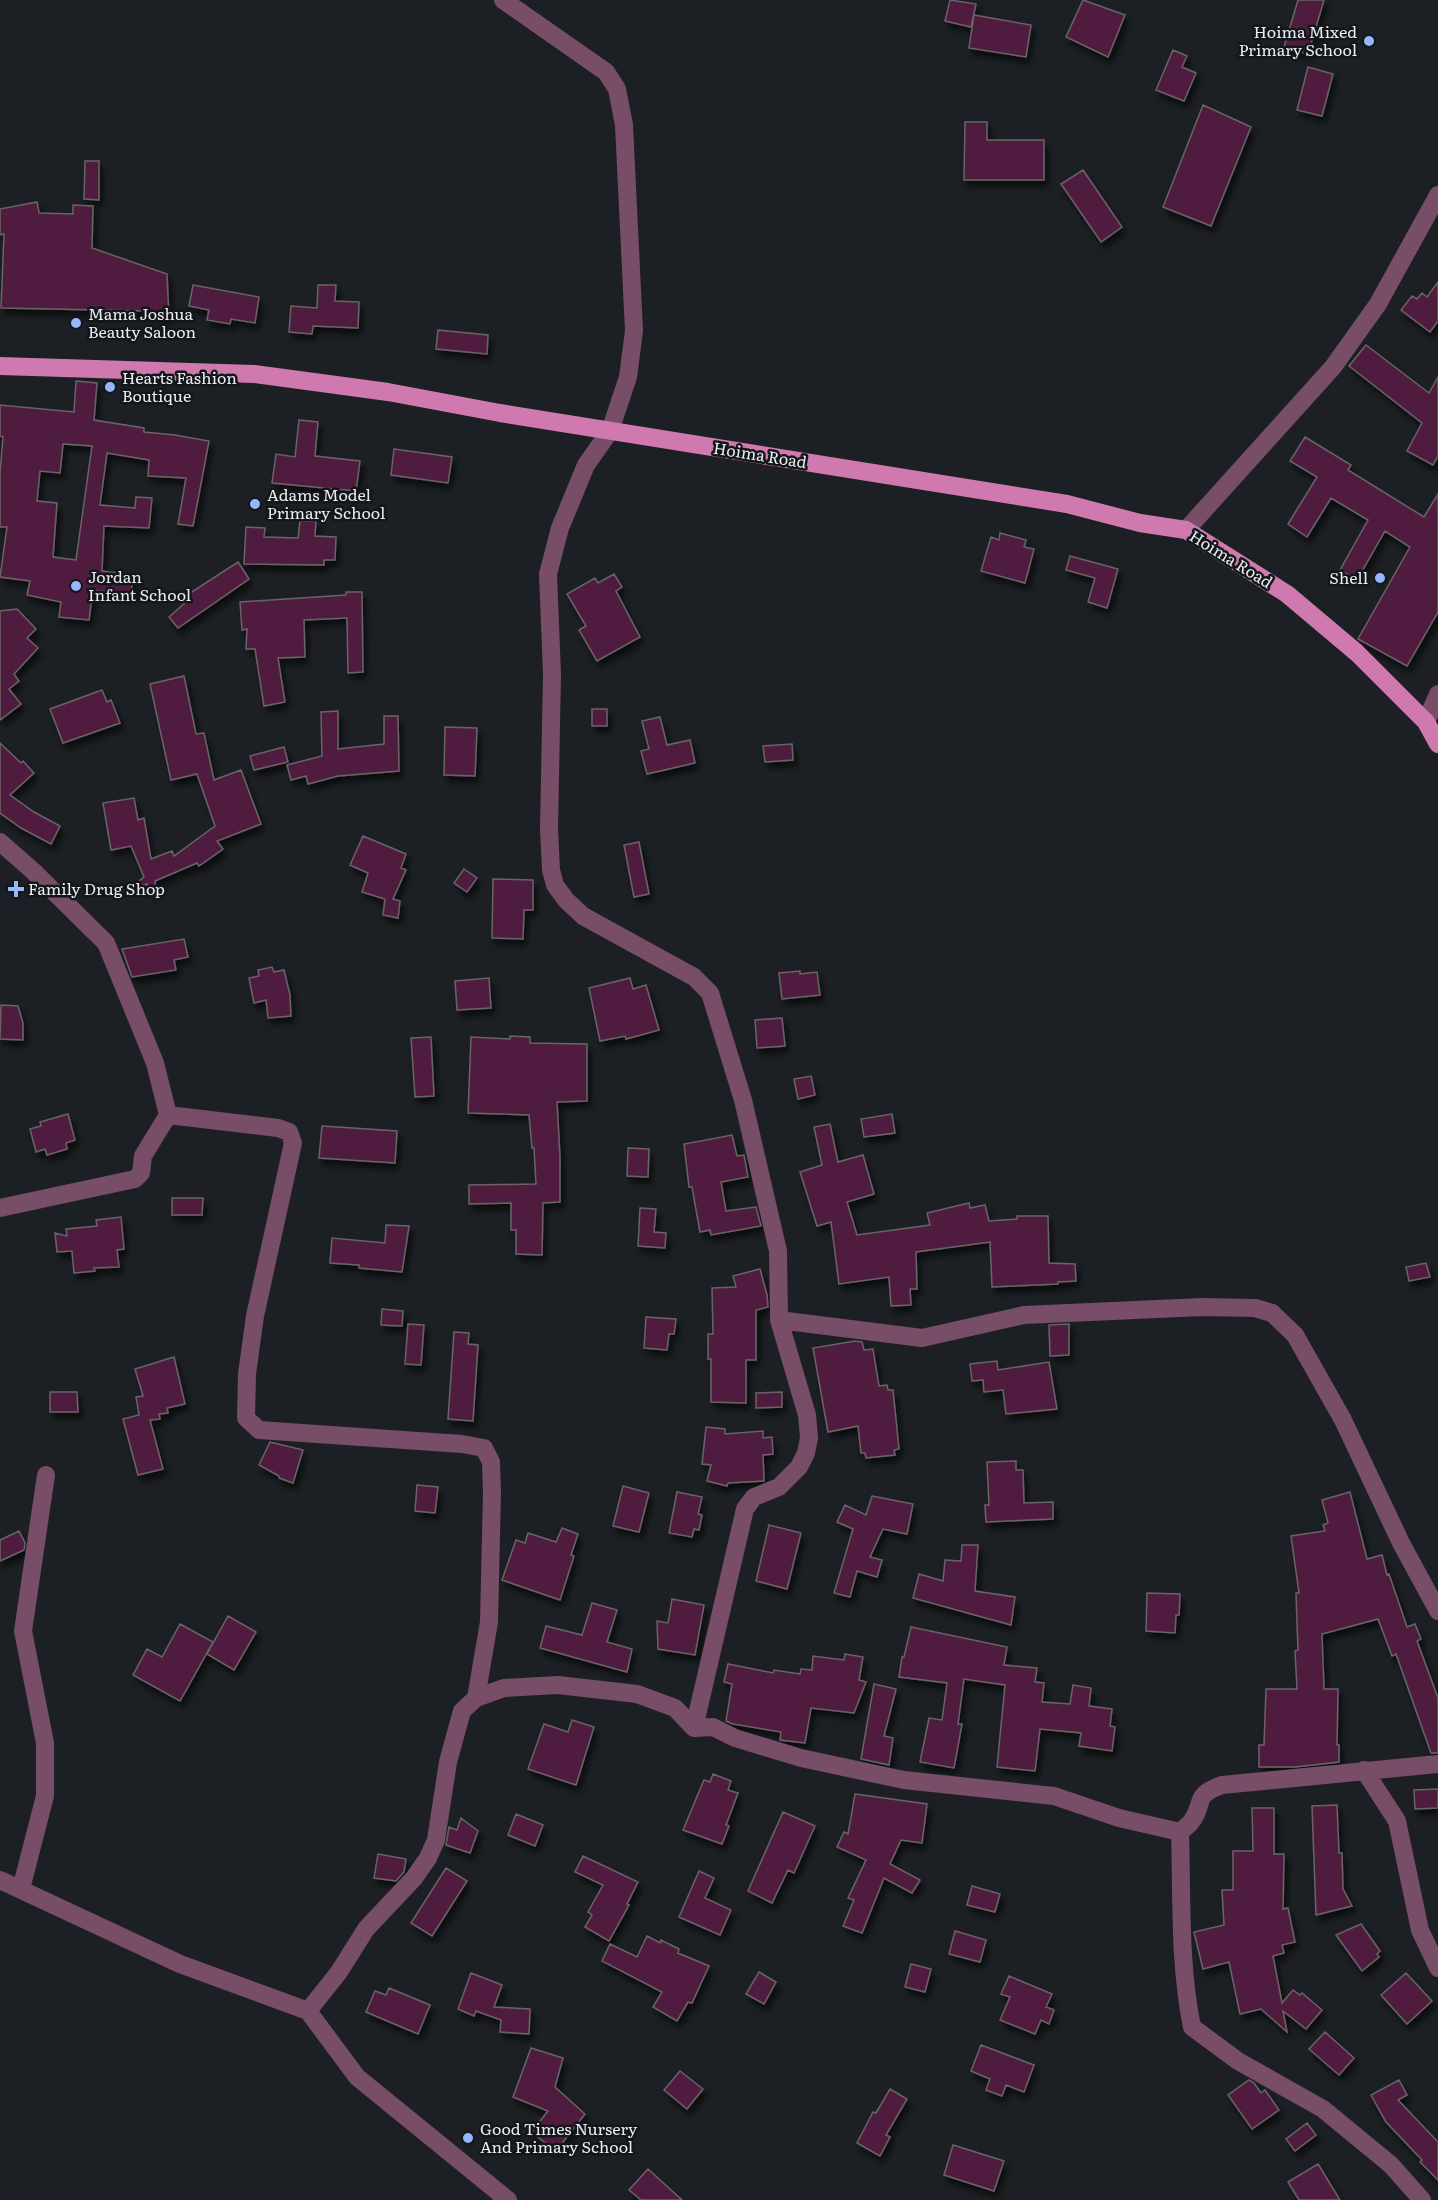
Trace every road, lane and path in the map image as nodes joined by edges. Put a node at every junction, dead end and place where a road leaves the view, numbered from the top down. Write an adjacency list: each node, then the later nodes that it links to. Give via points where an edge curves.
1 (502, 0): 4 (street, via 606,72 617,89 624,125 634,332 628,377)
2 (1438, 195): 5 (street, via 1378,304 1333,367)
3 (0, 366): 4 (main road, Hoima Road, via 254,374 388,392)
4 (610, 431): 5 (main road, Hoima Road, via 1067,504); 12 (street, via 586,465 560,528 548,574 551,870 555,885 583,916 694,977 710,993 743,1100 778,1251)
5 (1186, 530): 7 (main road, Hoima Road, via 1287,594 1357,654)
6 (1438, 694): 7 (street)
7 (1426, 722): 8 (main road, Hoima Road)
8 (1438, 744)
9 (0, 842): 10 (street, via 106,943 155,1062)
10 (168, 1115): 11 (street, via 143,1156 141,1173 135,1179); 15 (street, via 278,1128 290,1132 293,1143 255,1316 246,1418 259,1430 484,1448 490,1462 492,1492 489,1622)
11 (0, 1209)
12 (779, 1320): 14 (street, via 922,1338 1024,1315 1202,1307 1256,1308 1272,1313 1295,1335 1343,1420); 16 (street, via 807,1415 806,1453 799,1467 779,1487 754,1497 745,1509)
13 (45, 1476): 21 (street, via 23,1631 45,1743 45,1796)
14 (1438, 1611)
15 (476, 1698): 16 (street, via 504,1688 558,1685 637,1694 675,1708); 23 (street, via 462,1711 448,1762 436,1840 428,1858 366,1929)
16 (694, 1728): 19 (street, via 713,1727 735,1738 801,1758 904,1780 1054,1796 1119,1818)
17 (1438, 1764): 18 (street)
18 (1364, 1770): 19 (street, via 1222,1785 1201,1795 1191,1822); 22 (street, via 1397,1821 1419,1930)
19 (1180, 1832): 25 (street, via 1182,1952 1192,2028 1238,2061 1323,2109 1391,2165)
20 (0, 1880): 21 (street)
21 (21, 1889): 23 (street, via 180,1964)
22 (1438, 1968)
23 (308, 2012): 24 (street, via 357,2077)
24 (508, 2200)
25 (1422, 2200)

